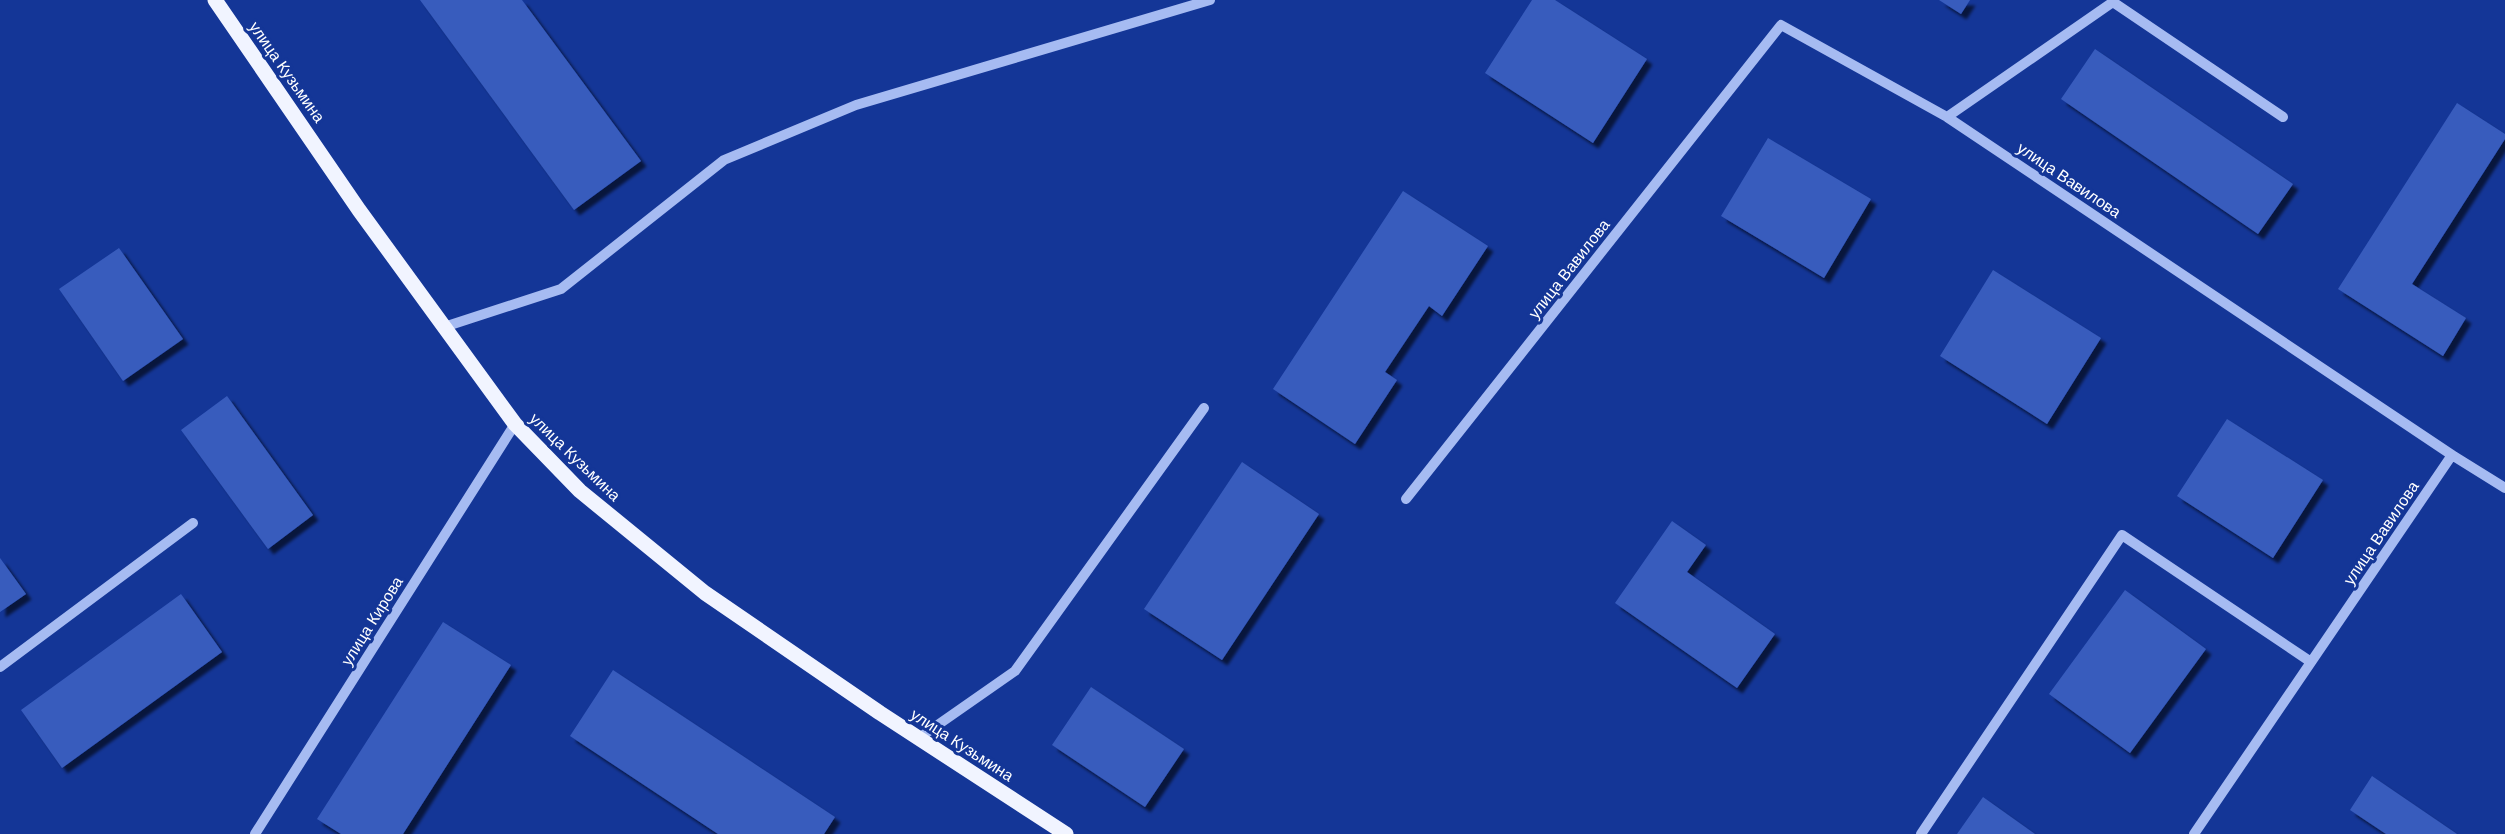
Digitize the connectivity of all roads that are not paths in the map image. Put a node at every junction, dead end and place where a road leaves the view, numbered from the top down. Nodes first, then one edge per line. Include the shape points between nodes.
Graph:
1 (215, 0) edge
2 (1210, 0) edge
3 (1947, 117) junction
4 (2283, 117) dead end
5 (444, 327) junction
6 (1204, 408) dead end
7 (515, 424) junction
8 (2452, 455) junction
9 (2505, 488) edge
10 (1406, 499) dead end
11 (193, 523) dead end
12 (2311, 662) junction
13 (0, 667) edge
14 (919, 738) junction
15 (255, 834) edge
16 (1066, 834) edge
17 (1921, 834) edge
18 (2194, 834) edge

1 - 5 main road, улица Кузьмина
2 - 5 street via 856,105 724,160 561,289
3 - 4 street via 2113,2
3 - 8 street, улица Вавилова
3 - 10 street, улица Вавилова via 1781,25
5 - 7 main road, улица Кузьмина
6 - 14 street via 1015,671
7 - 14 main road, улица Кузьмина via 580,491 705,593
7 - 15 street, улица Кирова
8 - 9 street
8 - 12 street, улица Вавилова
11 - 13 street
12 - 17 street via 2122,535
12 - 18 street, улица Вавилова
14 - 16 main road, улица Кузьмина

